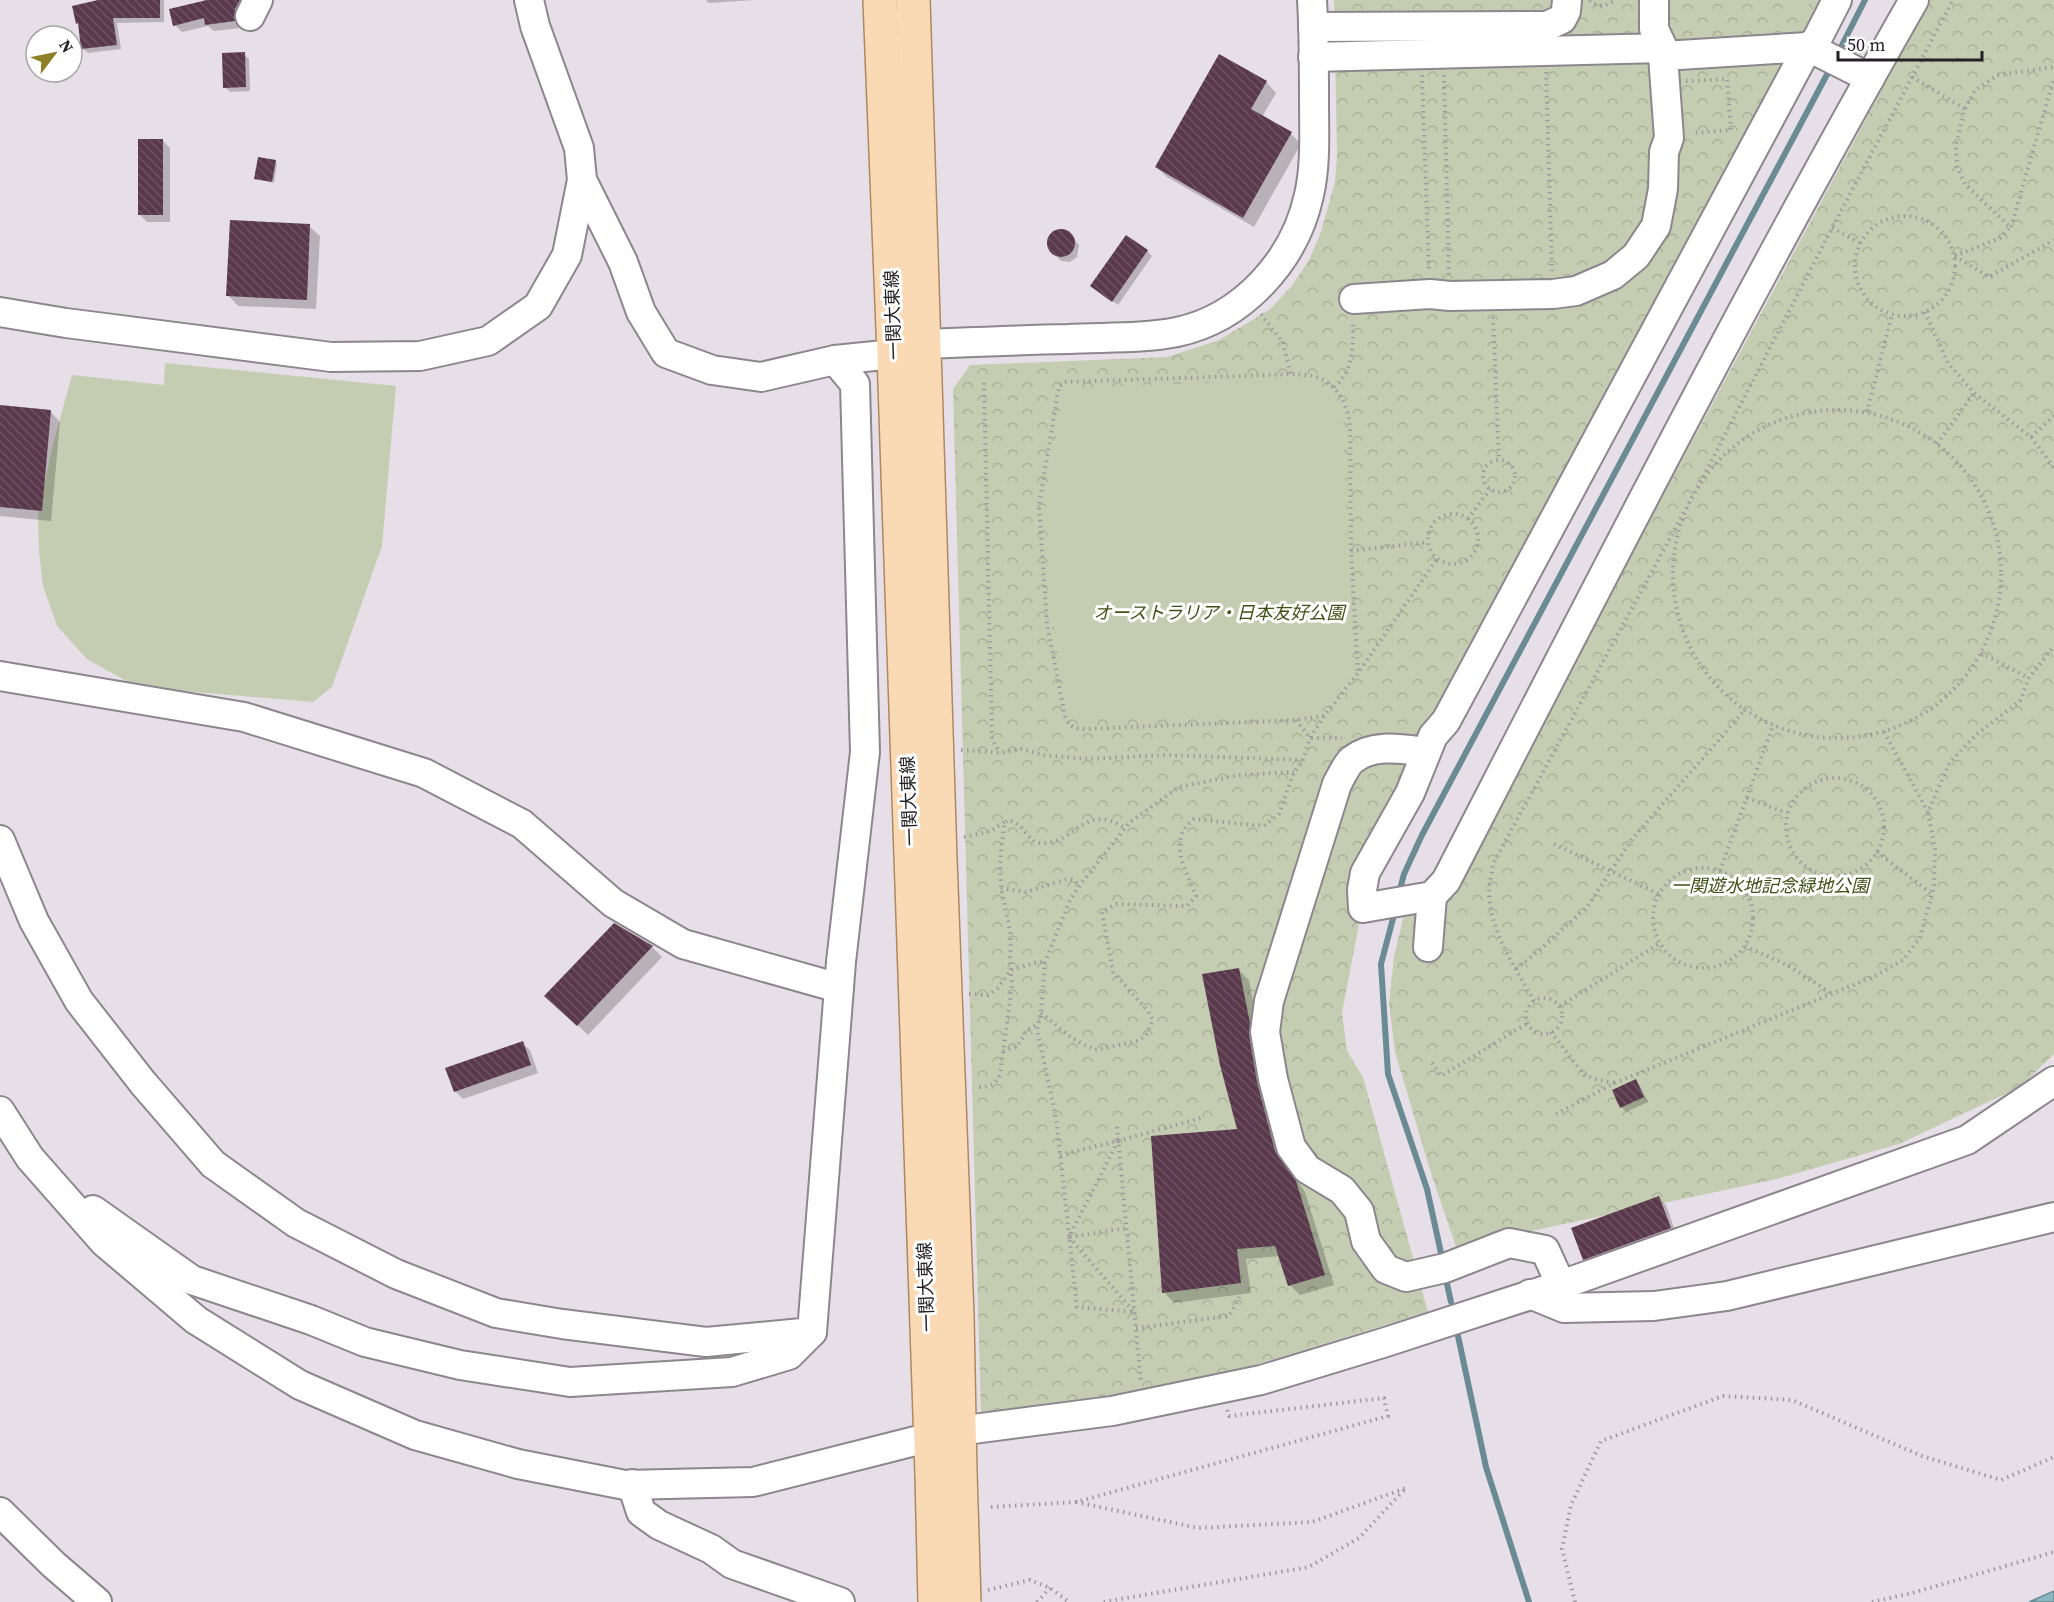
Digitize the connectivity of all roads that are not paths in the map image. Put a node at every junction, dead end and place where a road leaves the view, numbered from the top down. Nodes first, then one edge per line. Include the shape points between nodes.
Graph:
1 (529, 0) edge
2 (880, 0) edge
3 (913, 0) edge
4 (1567, 0) edge
5 (1654, 0) edge
6 (1837, 0) edge
7 (1914, 0) edge
8 (1313, 14) edge
9 (1815, 51) junction
10 (1313, 57) junction
11 (1861, 74) junction
12 (582, 180) junction
13 (1354, 299) road end
14 (0, 312) edge
15 (909, 349) junction
16 (835, 360) junction
17 (0, 676) edge
18 (1426, 752) junction
19 (0, 840) edge
20 (1432, 896) junction
21 (1428, 947) dead end
22 (839, 988) junction
23 (2054, 1081) edge
24 (0, 1111) edge
25 (50, 1180) junction
26 (2054, 1217) edge
27 (1561, 1285) junction
28 (1530, 1294) junction
29 (812, 1332) junction
30 (944, 1434) junction
31 (946, 1474) junction
32 (632, 1484) junction
33 (0, 1512) edge
34 (97, 1602) edge
35 (840, 1602) edge
36 (935, 1602) edge
37 (964, 1602) edge

1 - 12 street via 579,148
2 - 15 main road, 一関大東線
3 - 15 main road, 一関大東線
4 - 8 street via 1562,19 1546,26
5 - 10 street via 1654,29 1664,48
6 - 9 street via 1816,41
7 - 11 street
8 - 10 street
9 - 11 street
9 - 13 street via 1663,56 1669,135 1656,226 1636,256 1613,275 1576,291 1553,294
9 - 18 street
10 - 15 street via 1309,196 1293,241 1262,285 1239,303 1213,319 1178,332
11 - 20 street via 1446,881
12 - 14 street via 567,255 538,306 488,341 420,356 331,357
12 - 16 street via 623,262 641,312 666,353 712,370 761,377
15 - 16 street
15 - 30 main road, 一関大東線
16 - 22 street via 855,384 865,752
17 - 22 street via 244,717 424,773 522,825 613,903 683,944
18 - 20 street via 1410,793 1365,873 1363,908
18 - 27 street via 1392,748 1372,751 1351,760 1337,784 1269,1001 1265,1032 1273,1078 1291,1147 1307,1169 1342,1190 1359,1211 1366,1241 1386,1269 1407,1277 1444,1268 1509,1243 1545,1250
19 - 29 street via 34,921 79,1001 213,1164 296,1223 396,1274 496,1313 706,1342
20 - 21 street
22 - 29 street
23 - 27 street via 1967,1140
24 - 25 street via 30,1158
25 - 29 street via 192,1280 365,1341 460,1365 570,1382 732,1372 789,1355
25 - 32 street via 104,1242 196,1320 300,1384 415,1435 518,1464
26 - 28 street via 1727,1296 1654,1306 1564,1308
27 - 28 street
28 - 30 street via 1261,1380 1112,1411
30 - 31 main road, 一関大東線
30 - 32 street via 753,1482
31 - 36 main road, 一関大東線, bridge
31 - 37 main road, 一関大東線, bridge
32 - 35 street via 641,1512 659,1524 711,1549 732,1564
33 - 34 street

